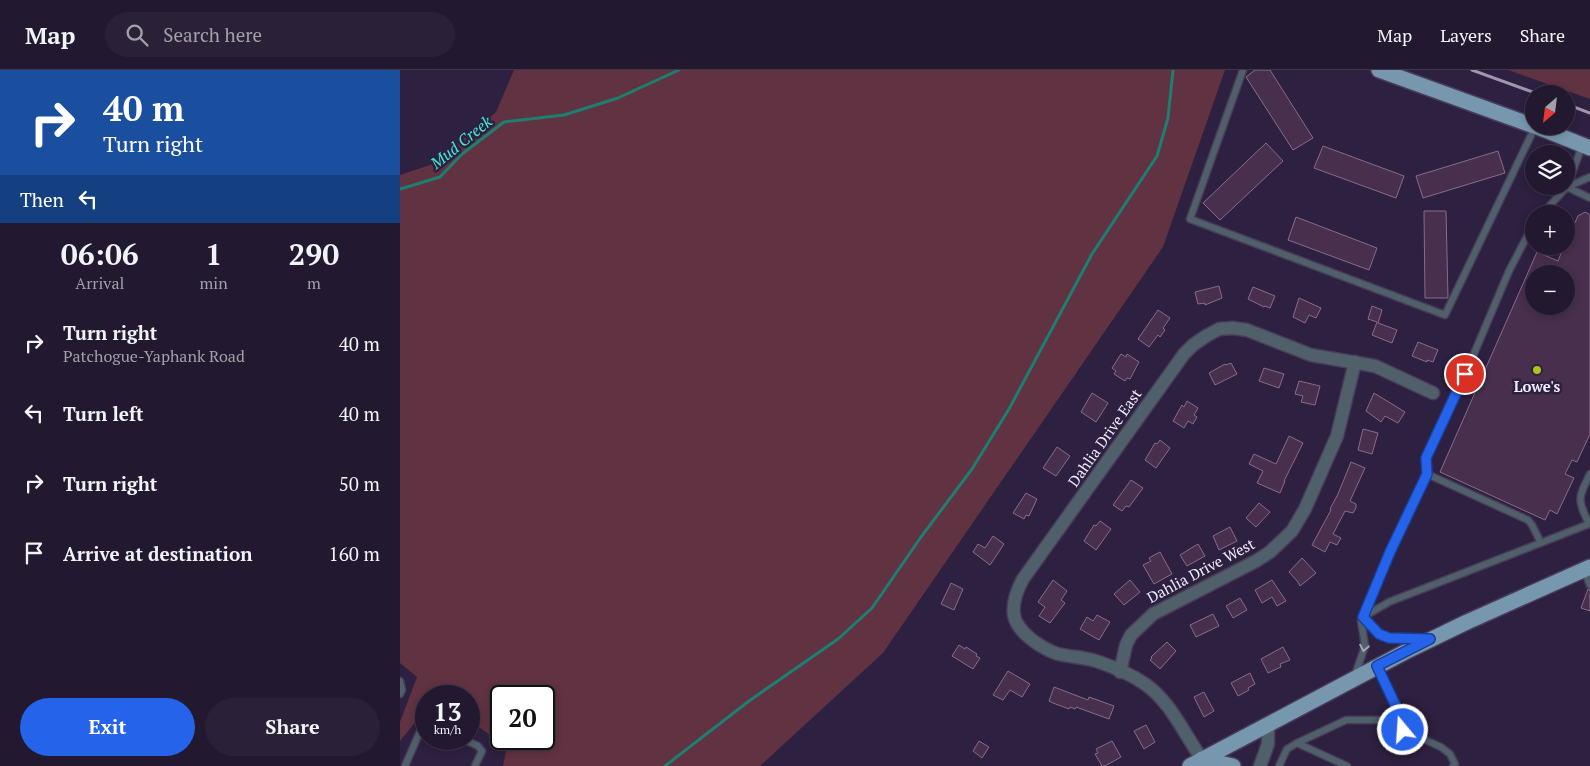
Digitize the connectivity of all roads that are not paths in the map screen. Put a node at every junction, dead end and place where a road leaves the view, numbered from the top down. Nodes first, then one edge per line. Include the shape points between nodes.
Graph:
1 (1243, 70) edge
2 (1380, 70) edge
3 (1525, 122) edge
4 (1531, 135) edge
5 (1557, 135) edge
6 (1586, 147) edge
7 (1575, 170) edge
8 (1590, 177) edge
9 (1575, 184) edge
10 (1575, 191) edge
11 (1560, 195) edge
12 (1590, 198) edge
13 (1550, 205) edge
14 (1525, 240) edge
15 (1355, 362) junction
16 (1433, 394) dead end
17 (1427, 474) junction
18 (1590, 474) edge
19 (1589, 523) edge
20 (1541, 543) junction
21 (1587, 569) edge
22 (1590, 585) edge
23 (1363, 617) junction
24 (1430, 639) junction
25 (1377, 666) junction
26 (1120, 672) junction
27 (1354, 678) junction
28 (400, 681) edge
29 (400, 694) edge
30 (1400, 715) junction
31 (1268, 725) junction
32 (415, 742) edge
33 (1297, 743) junction
34 (480, 748) edge
35 (1196, 763) edge
36 (404, 766) edge
37 (475, 766) edge
38 (1233, 766) edge
39 (1260, 766) edge
40 (1278, 766) edge
41 (1347, 766) edge
42 (1453, 766) edge

1 - 4 lane via 1190,219 1445,315
2 - 3 main road
5 - 6 main road
6 - 7 lane
8 - 9 lane
10 - 12 lane
11 - 13 lane
14 - 17 lane via 1426,458
15 - 16 street via 1375,366
15 - 26 street, Dahlia Drive West via 1337,436 1292,531 1256,561 1153,614 1131,634
15 - 26 street, Dahlia Drive East via 1311,355 1247,330 1233,328 1219,329 1184,354 1035,563 1020,585 1014,603 1014,617 1023,631 1040,646 1059,654 1095,661
17 - 20 lane via 1528,520
17 - 23 lane
18 - 19 lane via 1580,498 1580,506
19 - 20 lane
20 - 23 lane via 1389,602
21 - 22 lane
21 - 24 main road
23 - 24 lane via 1379,634 1389,638
23 -> 27 lane via 1365,646
24 - 25 main road
25 - 27 main road
25 - 30 lane
26 - 35 street, Dahlia Drive East via 1145,684 1164,701
27 - 31 main road
28 - 29 lane
30 - 33 lane via 1383,720 1346,720
30 - 42 lane via 1403,730 1441,747 1450,754
31 - 35 main road
31 - 39 street via 1268,744
32 - 36 lane
33 - 40 lane via 1287,749
33 - 41 lane
34 - 37 lane via 482,751
35 - 38 main road

